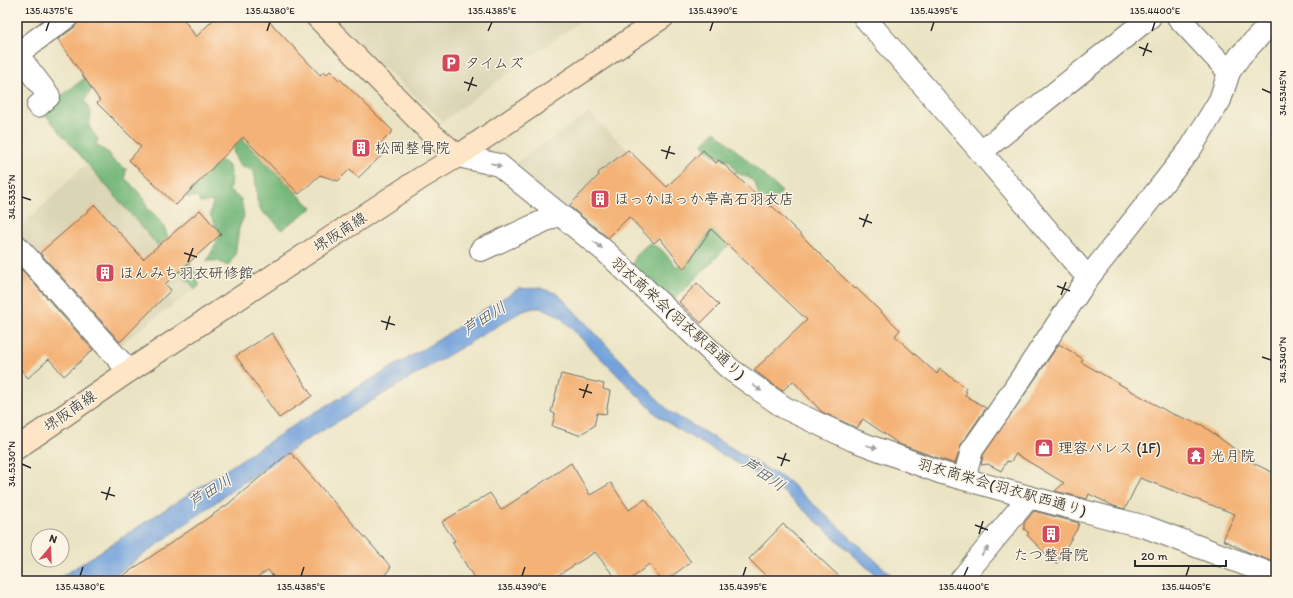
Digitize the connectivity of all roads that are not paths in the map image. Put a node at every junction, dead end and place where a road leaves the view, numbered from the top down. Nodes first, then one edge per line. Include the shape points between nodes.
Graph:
1 (67, 17) edge
2 (317, 17) edge
3 (663, 17) edge
4 (864, 17) edge
5 (1150, 17) edge
6 (1178, 17) edge
7 (1276, 18) edge
8 (17, 54) edge
9 (1229, 72) junction
10 (38, 106) dead end
11 (981, 152) junction
12 (458, 156) junction
13 (559, 214) junction
14 (17, 246) edge
15 (481, 250) dead end
16 (1088, 278) junction
17 (129, 371) junction
18 (17, 448) edge
19 (964, 479) junction
20 (1029, 497) junction
21 (1276, 576) edge
22 (960, 581) edge

1 - 8 street
2 - 12 main road via 433,135
3 - 12 main road, 堺阪南線
4 - 11 street
5 - 11 street
6 - 9 street
7 - 9 street via 1240,56
8 - 10 street via 49,96
9 - 16 street via 1220,100 1191,148
11 - 16 street
12 -> 13 street, 羽衣商栄会(羽衣駅西通り) via 499,165
12 - 17 main road, 堺阪南線
13 - 15 street
13 -> 19 street, 羽衣商栄会(羽衣駅西通り) via 606,252 730,369 785,408 853,440
14 - 17 street
16 - 19 street via 972,450
17 - 18 main road, 堺阪南線
19 - 20 street, 羽衣商栄会(羽衣駅西通り)
20 - 21 street, 羽衣商栄会(羽衣駅西通り) via 1146,527
22 -> 20 street

